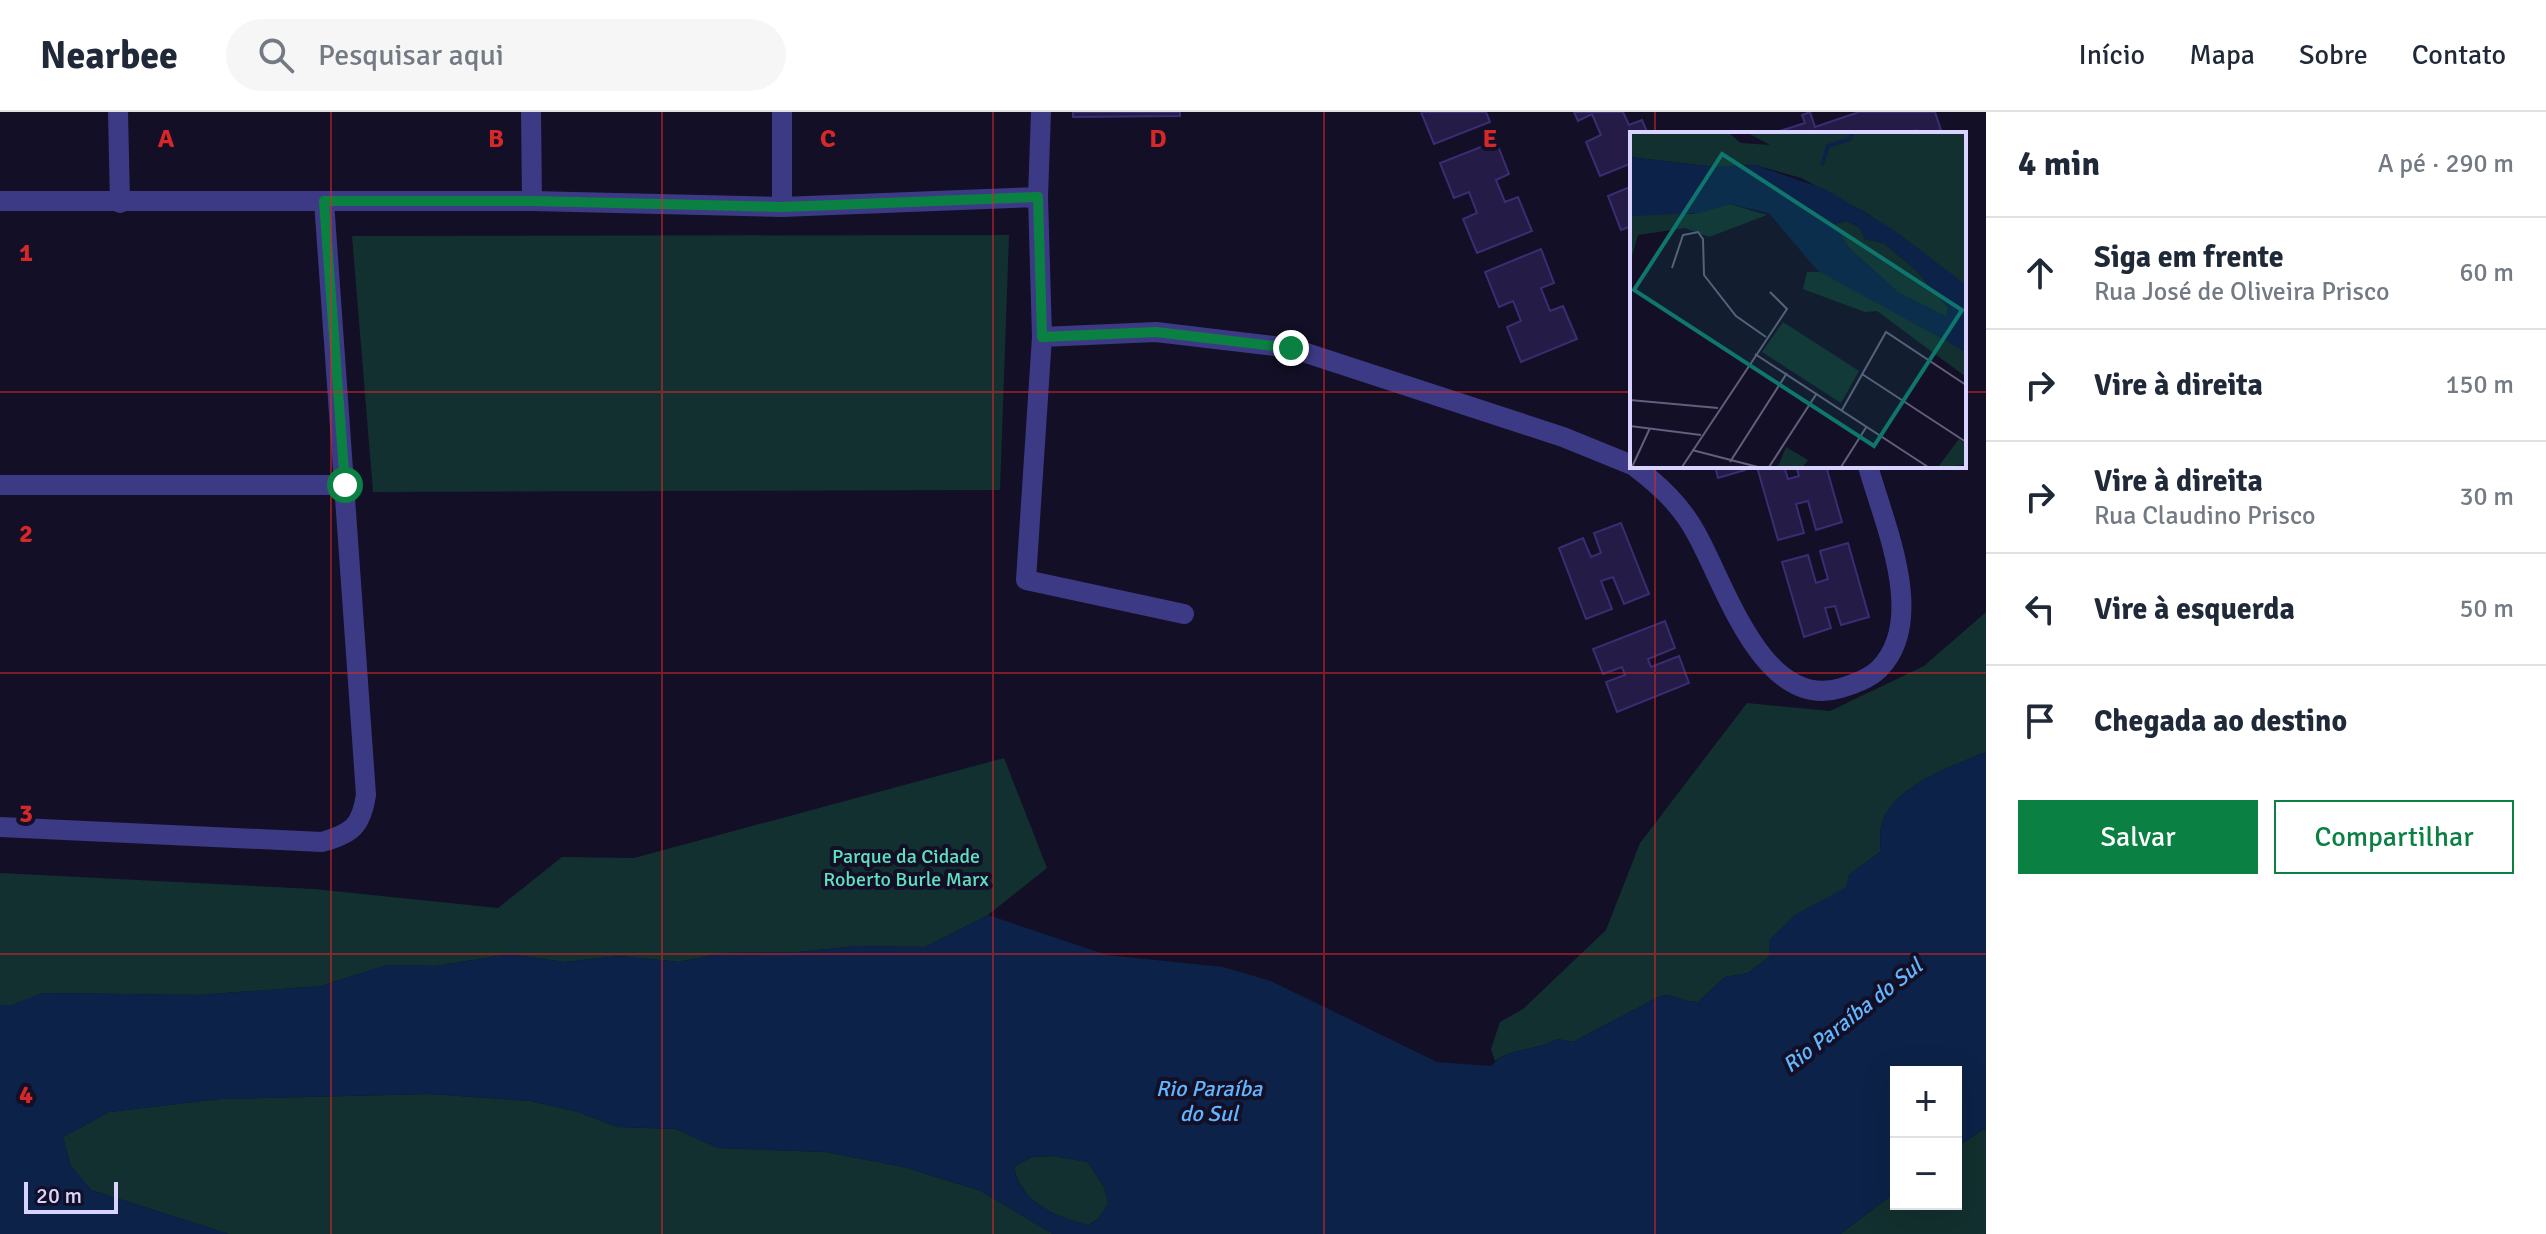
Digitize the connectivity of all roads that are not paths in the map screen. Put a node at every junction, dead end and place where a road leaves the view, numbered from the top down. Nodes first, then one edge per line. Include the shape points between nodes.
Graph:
1 (118, 112) edge
2 (531, 112) edge
3 (782, 112) edge
4 (1041, 112) edge
5 (1038, 197) junction
6 (0, 201) edge
7 (324, 201) junction
8 (532, 201) junction
9 (120, 203) junction
10 (782, 207) junction
11 (1042, 337) junction
12 (1630, 465) edge
13 (1636, 468) edge
14 (1869, 468) edge
15 (0, 485) edge
16 (345, 485) junction
17 (1184, 614) dead end
18 (0, 827) edge

1 - 9 street
2 - 8 street
3 - 10 street
4 - 5 street
5 - 10 street
5 - 11 street
6 - 9 street
7 - 8 street
7 - 9 street
7 - 16 street
8 - 10 street
11 - 12 street via 1156,332 1291,348 1563,437
11 - 17 street via 1026,580
13 - 14 street via 1666,491 1695,530 1751,641 1773,671 1799,686 1829,692 1878,670 1895,648 1904,617
15 - 16 street
16 - 18 street via 366,795 362,818 345,835 322,842

